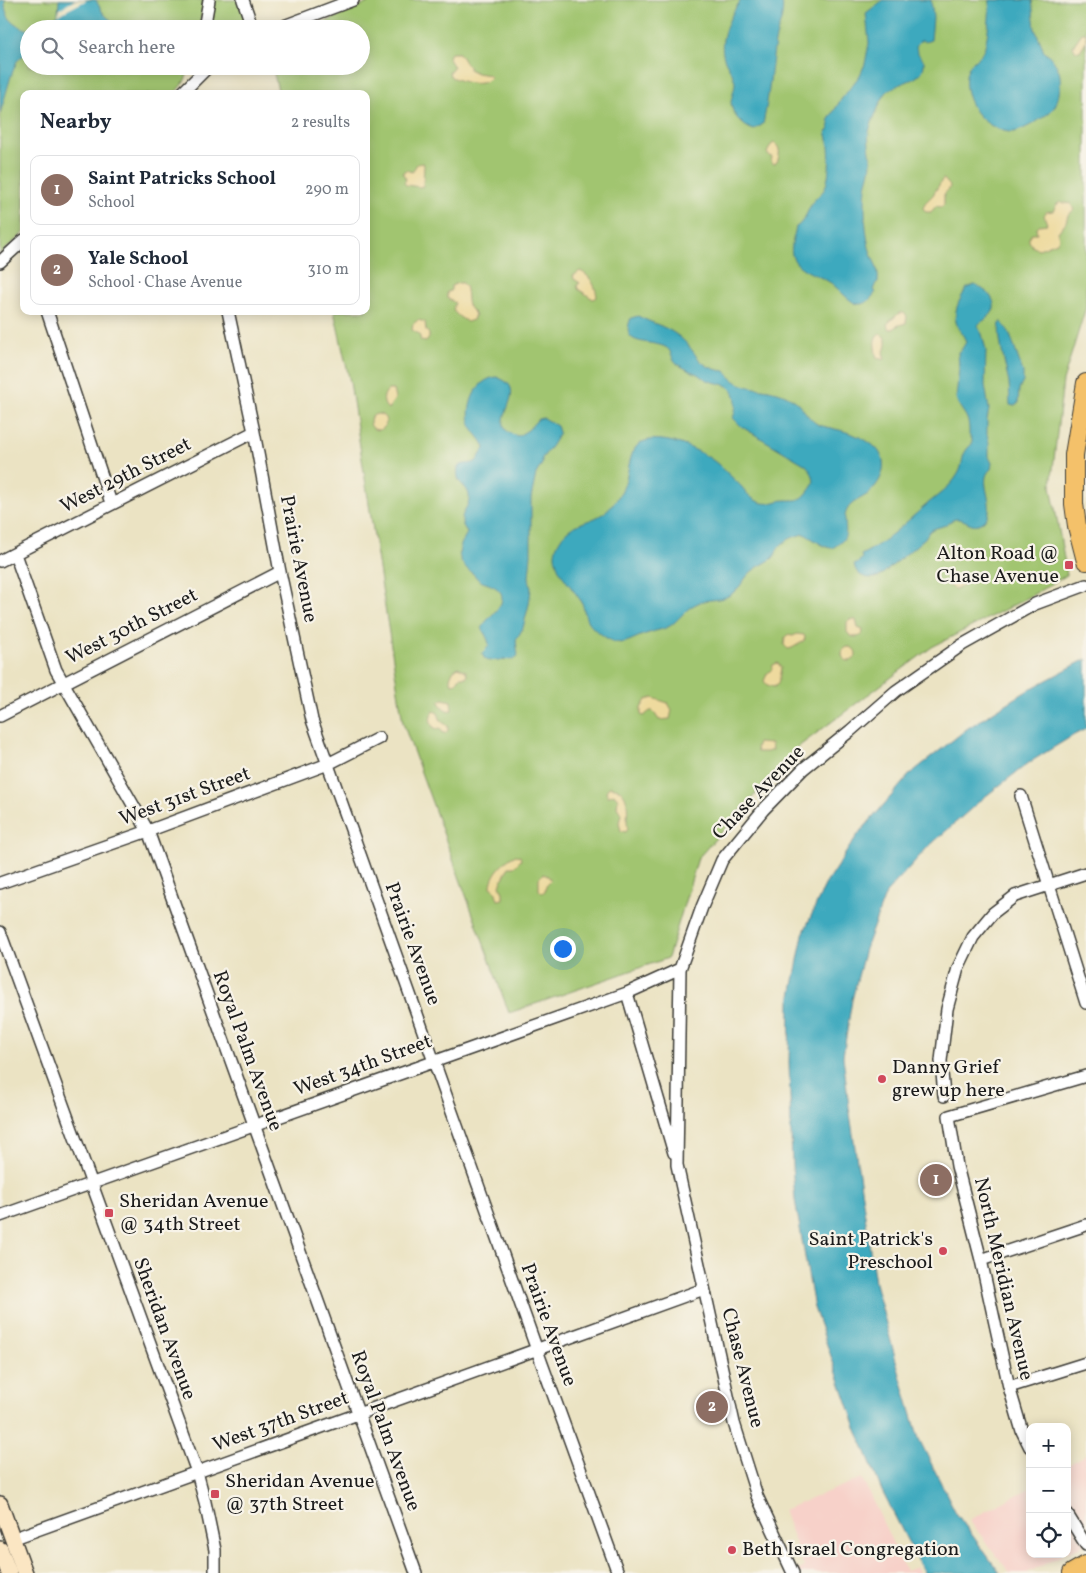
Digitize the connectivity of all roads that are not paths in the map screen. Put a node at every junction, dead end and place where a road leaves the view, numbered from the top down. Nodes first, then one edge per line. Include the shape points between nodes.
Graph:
1 (209, 0) edge
2 (243, 0) edge
3 (353, 0) edge
4 (206, 20) edge
5 (250, 20) edge
6 (300, 20) edge
7 (195, 75) edge
8 (202, 75) edge
9 (192, 88) edge
10 (20, 244) edge
11 (0, 262) edge
12 (48, 315) edge
13 (229, 315) edge
14 (1086, 383) edge
15 (254, 432) junction
16 (111, 504) junction
17 (15, 554) junction
18 (0, 561) edge
19 (1086, 561) edge
20 (280, 572) junction
21 (1086, 585) edge
22 (63, 683) junction
23 (0, 716) edge
24 (378, 738) dead end
25 (328, 764) junction
26 (1021, 796) dead end
27 (148, 831) junction
28 (1086, 873) edge
29 (0, 882) edge
30 (1049, 884) junction
31 (0, 932) edge
32 (680, 969) junction
33 (627, 993) junction
34 (1086, 1003) edge
35 (435, 1061) junction
36 (1086, 1076) edge
37 (944, 1096) dead end
38 (254, 1125) junction
39 (677, 1165) junction
40 (91, 1184) junction
41 (0, 1216) edge
42 (1086, 1225) edge
43 (981, 1260) junction
44 (704, 1289) junction
45 (537, 1350) junction
46 (1086, 1363) edge
47 (1008, 1386) junction
48 (359, 1414) junction
49 (1026, 1439) edge
50 (197, 1472) junction
51 (0, 1504) edge
52 (1071, 1521) edge
53 (12, 1538) junction
54 (1086, 1545) edge
55 (0, 1549) edge
56 (1086, 1565) edge
57 (789, 1572) edge
58 (8, 1573) edge
59 (25, 1573) edge
60 (215, 1573) edge
61 (416, 1573) edge
62 (618, 1573) edge
63 (1072, 1573) edge

1 - 4 street
2 - 5 street
3 - 6 street
7 - 9 street
8 - 9 street
10 - 11 street
12 - 16 street
13 - 15 street, Prairie Avenue
14 - 19 main road via 1074,455 1074,504
15 - 16 street, West 29th Street
15 - 20 street, Prairie Avenue
16 - 17 street, West 29th Street
17 - 18 street, West 29th Street
17 - 22 street, Royal Palm Avenue
20 - 22 street, West 30th Street
20 - 25 street, Prairie Avenue via 312,720
21 - 32 street, Chase Avenue via 1035,604 962,645 896,691 803,769 763,810 722,860
22 - 23 street, West 30th Street
22 - 27 street, Royal Palm Avenue
24 - 25 street, West 31st Street
25 - 27 street, West 31st Street
25 - 35 street, Prairie Avenue
26 - 30 street
27 - 29 street, West 31st Street
27 - 38 street, Royal Palm Avenue
28 - 30 street
30 - 34 street
30 - 37 street via 1015,896 993,913 973,937 958,968 947,1009 941,1061
31 - 40 street, Sheridan Avenue
32 - 33 street, West 34th Street
32 - 39 street, Chase Avenue
33 - 35 street, West 34th Street
33 - 39 street, Chase Avenue
35 - 38 street, West 34th Street
35 - 45 street, Prairie Avenue
36 - 43 street, North Meridian Avenue via 949,1116 957,1166
38 - 40 street, West 34th Street
38 - 48 street, Royal Palm Avenue
39 - 44 street, Chase Avenue
40 - 41 street, West 34th Street
40 - 50 street, Sheridan Avenue
42 - 43 street
43 - 47 street, North Meridian Avenue
44 - 45 street, West 37th Street
44 - 57 street, Chase Avenue via 734,1423 757,1496
45 - 48 street, West 37th Street
45 - 62 street, Prairie Avenue
46 - 47 street
47 - 49 street, North Meridian Avenue
48 - 50 street, West 37th Street
48 - 61 street, Royal Palm Avenue
50 - 53 street, West 37th Street
50 - 60 street, Sheridan Avenue via 215,1550
51 - 53 main road
52 - 54 street
53 - 59 main road
55 - 58 main road
56 - 63 main road

